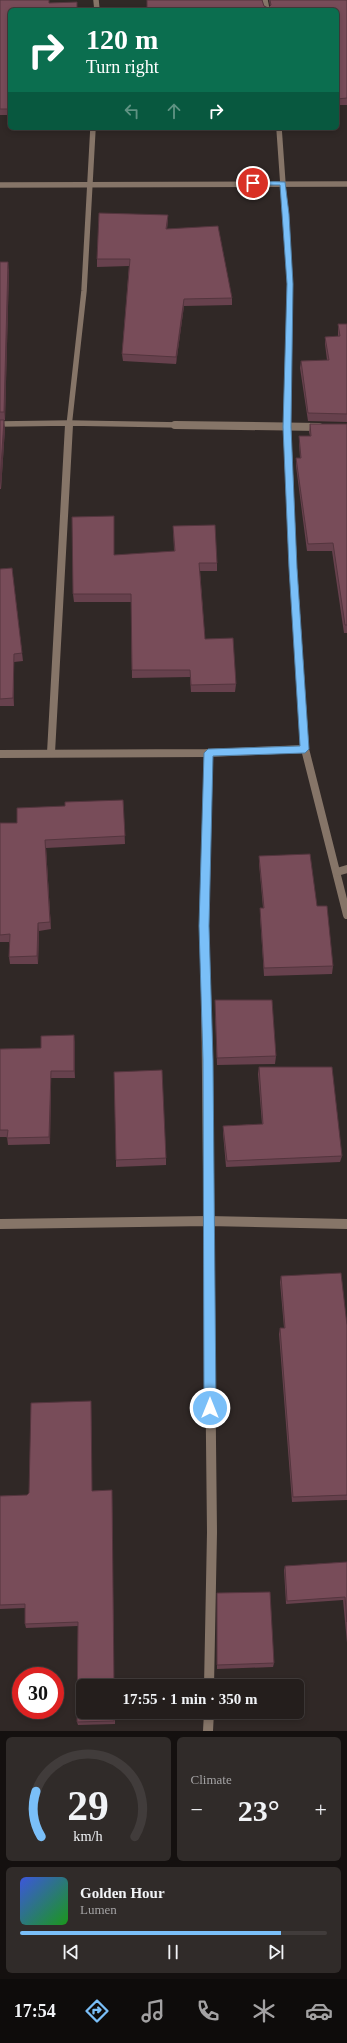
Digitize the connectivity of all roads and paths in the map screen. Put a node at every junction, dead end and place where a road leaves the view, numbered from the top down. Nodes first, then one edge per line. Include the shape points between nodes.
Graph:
1 (93, 130) edge
2 (279, 130) edge
3 (282, 183) junction
4 (90, 184) junction
5 (347, 184) edge
6 (0, 185) edge
7 (69, 423) junction
8 (0, 424) edge
9 (324, 426) edge
10 (287, 427) junction
11 (305, 749) junction
12 (51, 753) junction
13 (208, 753) junction
14 (0, 754) edge
15 (347, 869) edge
16 (337, 872) junction
17 (347, 915) edge
18 (208, 1221) junction
19 (0, 1224) edge
20 (347, 1224) edge
21 (209, 1679) edge
22 (209, 1719) edge
23 (208, 1731) edge

1 - 4 street
2 - 3 street
3 - 4 street
3 - 5 street
3 - 10 street via 290,284
4 - 6 street
4 - 7 street via 84,291
7 - 8 street
7 - 10 street
7 - 12 street
9 - 10 street
10 - 11 street
11 - 13 street
11 - 16 street
12 - 13 street
12 - 14 street
13 - 18 street via 204,926 208,1060
15 - 16 street
16 - 17 street
18 - 19 street
18 - 20 street
18 - 21 street via 212,1524
22 - 23 street

